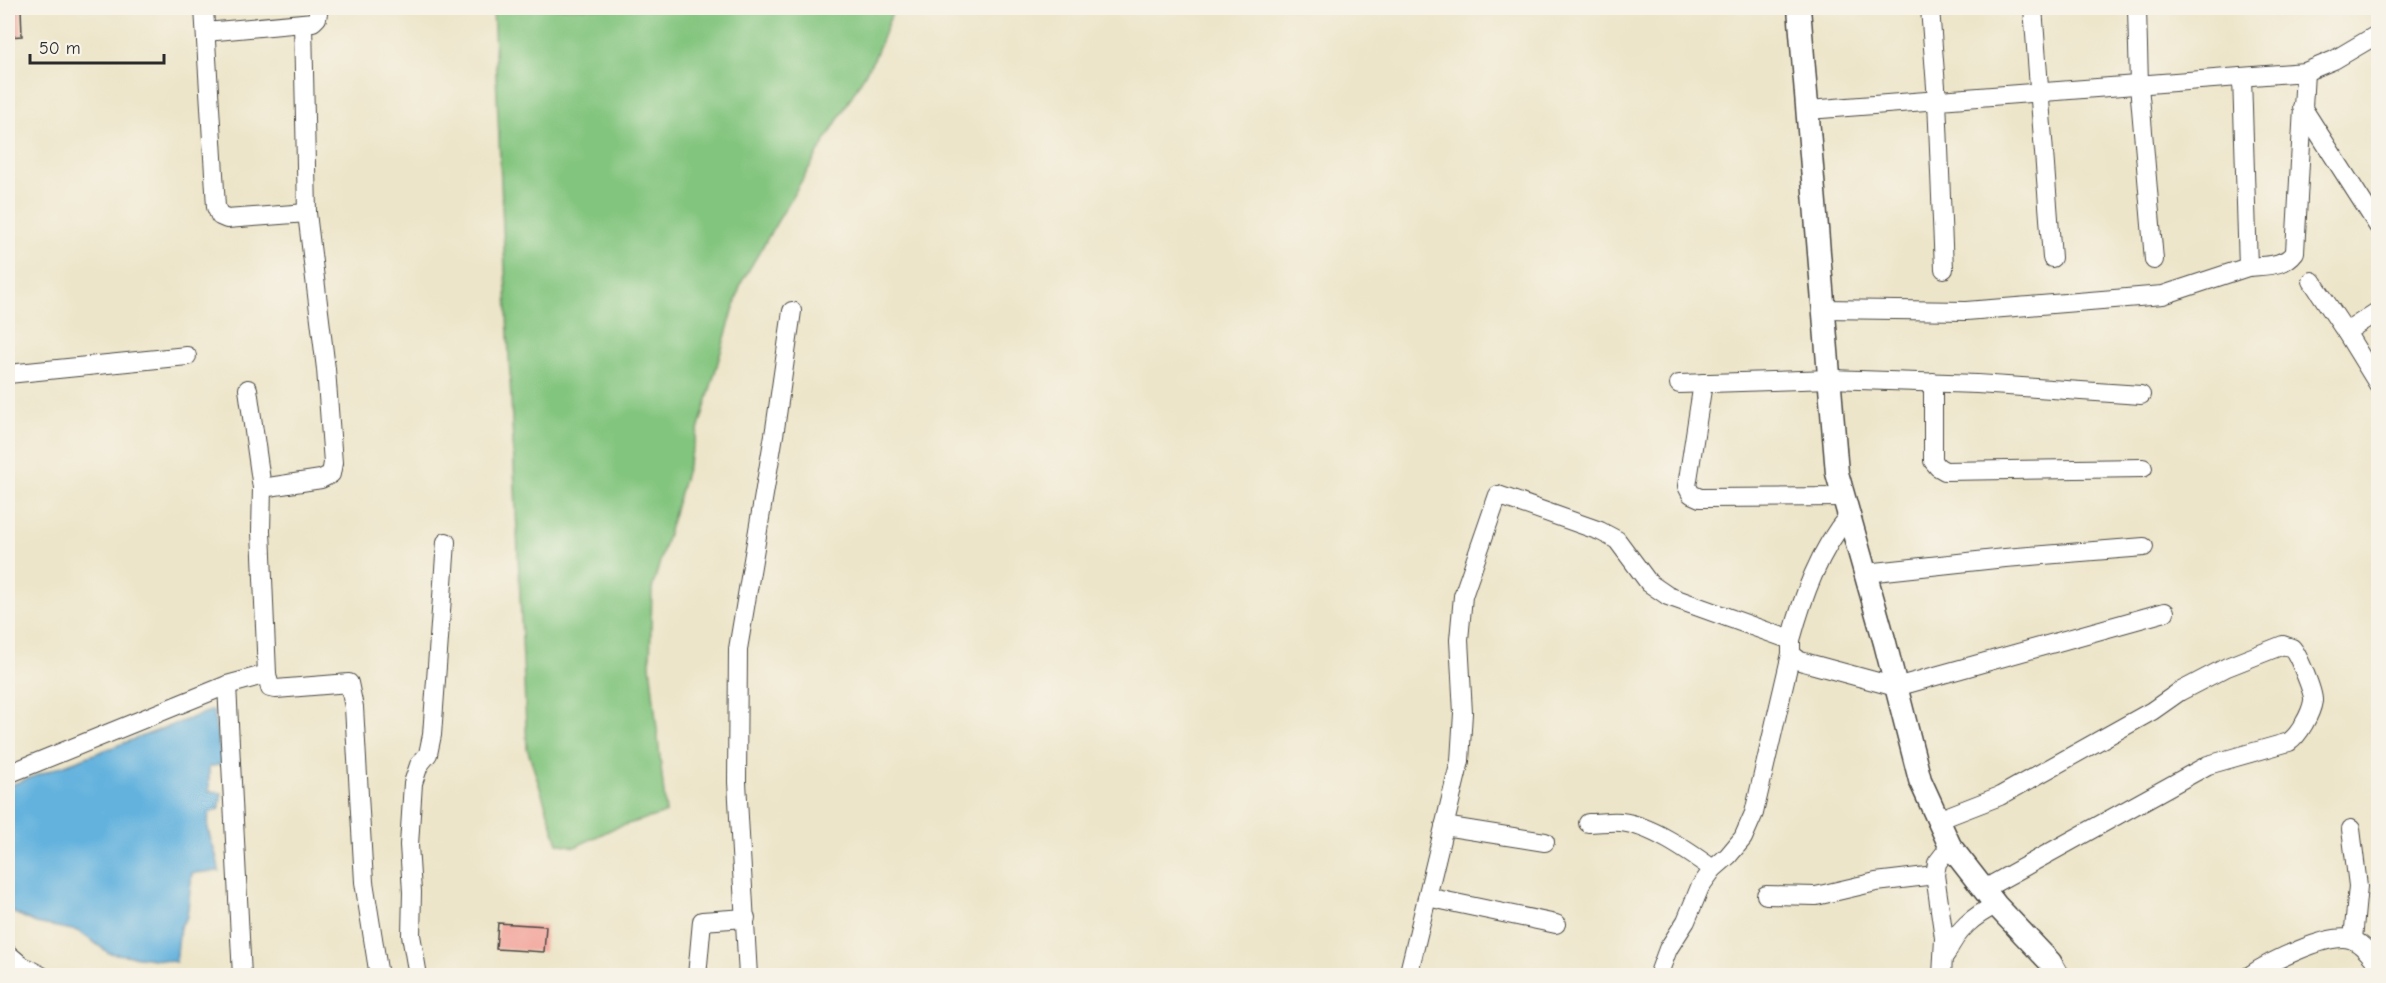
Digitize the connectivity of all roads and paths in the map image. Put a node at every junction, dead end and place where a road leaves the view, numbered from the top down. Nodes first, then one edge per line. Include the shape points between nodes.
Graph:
1 (204, 8) edge
2 (319, 8) edge
3 (1799, 8) edge
4 (1930, 8) edge
5 (2033, 8) edge
6 (2137, 8) edge
7 (303, 24) junction
8 (206, 32) junction
9 (2379, 34) edge
10 (2306, 72) junction
11 (2242, 77) junction
12 (2139, 85) junction
13 (2039, 93) junction
14 (1937, 100) junction
15 (2302, 107) junction
16 (1808, 110) junction
17 (307, 213) junction
18 (2379, 226) edge
19 (2052, 258) dead end
20 (2154, 260) dead end
21 (2248, 267) junction
22 (1944, 269) dead end
23 (2312, 281) dead end
24 (1824, 309) junction
25 (2379, 310) edge
26 (792, 311) dead end
27 (2346, 332) junction
28 (188, 356) dead end
29 (8, 374) edge
30 (1830, 379) junction
31 (1933, 382) junction
32 (1703, 383) junction
33 (1679, 384) dead end
34 (2379, 384) edge
35 (248, 389) dead end
36 (2141, 395) dead end
37 (2143, 468) dead end
38 (262, 488) junction
39 (1846, 506) junction
40 (446, 542) dead end
41 (2144, 547) dead end
42 (1866, 573) junction
43 (2164, 612) dead end
44 (1791, 647) junction
45 (267, 674) junction
46 (227, 685) junction
47 (1896, 687) junction
48 (8, 774) edge
49 (1938, 819) junction
50 (1588, 823) dead end
51 (1444, 826) junction
52 (2351, 829) dead end
53 (1545, 842) dead end
54 (1950, 846) junction
55 (1713, 869) junction
56 (1935, 875) junction
57 (1766, 895) dead end
58 (1427, 897) junction
59 (1990, 897) junction
60 (746, 918) junction
61 (1556, 924) dead end
62 (2353, 939) junction
63 (8, 954) edge
64 (2379, 964) edge
65 (1942, 968) edge
66 (2052, 973) edge
67 (42, 975) edge
68 (242, 975) edge
69 (380, 975) edge
70 (418, 975) edge
71 (697, 975) edge
72 (748, 975) edge
73 (1408, 975) edge
74 (1658, 975) edge
75 (2249, 975) edge

1 - 8 street
2 - 7 street via 317,18
3 - 16 street
4 - 14 street
5 - 13 street
6 - 12 street
7 - 8 street
7 - 17 street
8 - 17 street via 216,207 220,216 227,219
9 - 10 street
10 - 11 street
10 - 15 street
11 - 12 street
11 - 21 street
12 - 13 street
12 - 20 street
13 - 14 street
13 - 19 street
14 - 16 street
14 - 22 street
15 - 18 street
15 - 21 street via 2295,252 2279,264
16 - 24 street
17 - 38 street via 333,463 331,474 321,478
21 - 24 street via 2163,296 1966,310
23 - 27 street
24 - 30 street
25 - 27 street
26 - 60 street via 738,649 737,782
27 - 34 street
28 - 29 street
30 - 31 street
30 - 32 street
30 - 39 street via 1837,473
31 - 36 street
31 - 37 street via 1934,461 1945,471
32 - 33 street
32 - 39 street via 1687,486 1691,494 1700,498
35 - 38 street
38 - 45 street
39 - 42 street
39 - 44 street via 1812,576
40 - 70 street via 432,735 428,754 413,783 409,845 411,935
41 - 42 street
42 - 47 street
43 - 47 street
44 - 47 street via 1800,661
44 - 51 street via 1668,596 1649,583 1617,540 1600,531 1498,495 1462,596 1460,761
44 - 55 street via 1754,813 1743,838
45 - 46 street
45 - 69 street via 270,688 276,689 349,683 354,707 364,882
46 - 48 street
46 - 68 street
47 - 49 street via 1920,780
49 - 54 street
49 - 59 street via 2000,796 2227,667 2283,645 2296,654 2313,703 2289,742 2208,765
50 - 55 street via 1623,822 1650,832
51 - 53 street
51 - 58 street
52 - 62 street via 2358,886
54 - 56 street via 1937,863
54 - 59 street
55 - 74 street via 1700,887
56 - 57 street via 1876,882 1816,896
56 - 65 street via 1944,938
58 - 61 street
58 - 73 street
59 - 65 street via 1953,938
59 - 66 street
60 - 71 street via 702,921
60 - 72 street
62 - 64 street
62 - 75 street via 2338,938 2284,956
63 - 67 street

